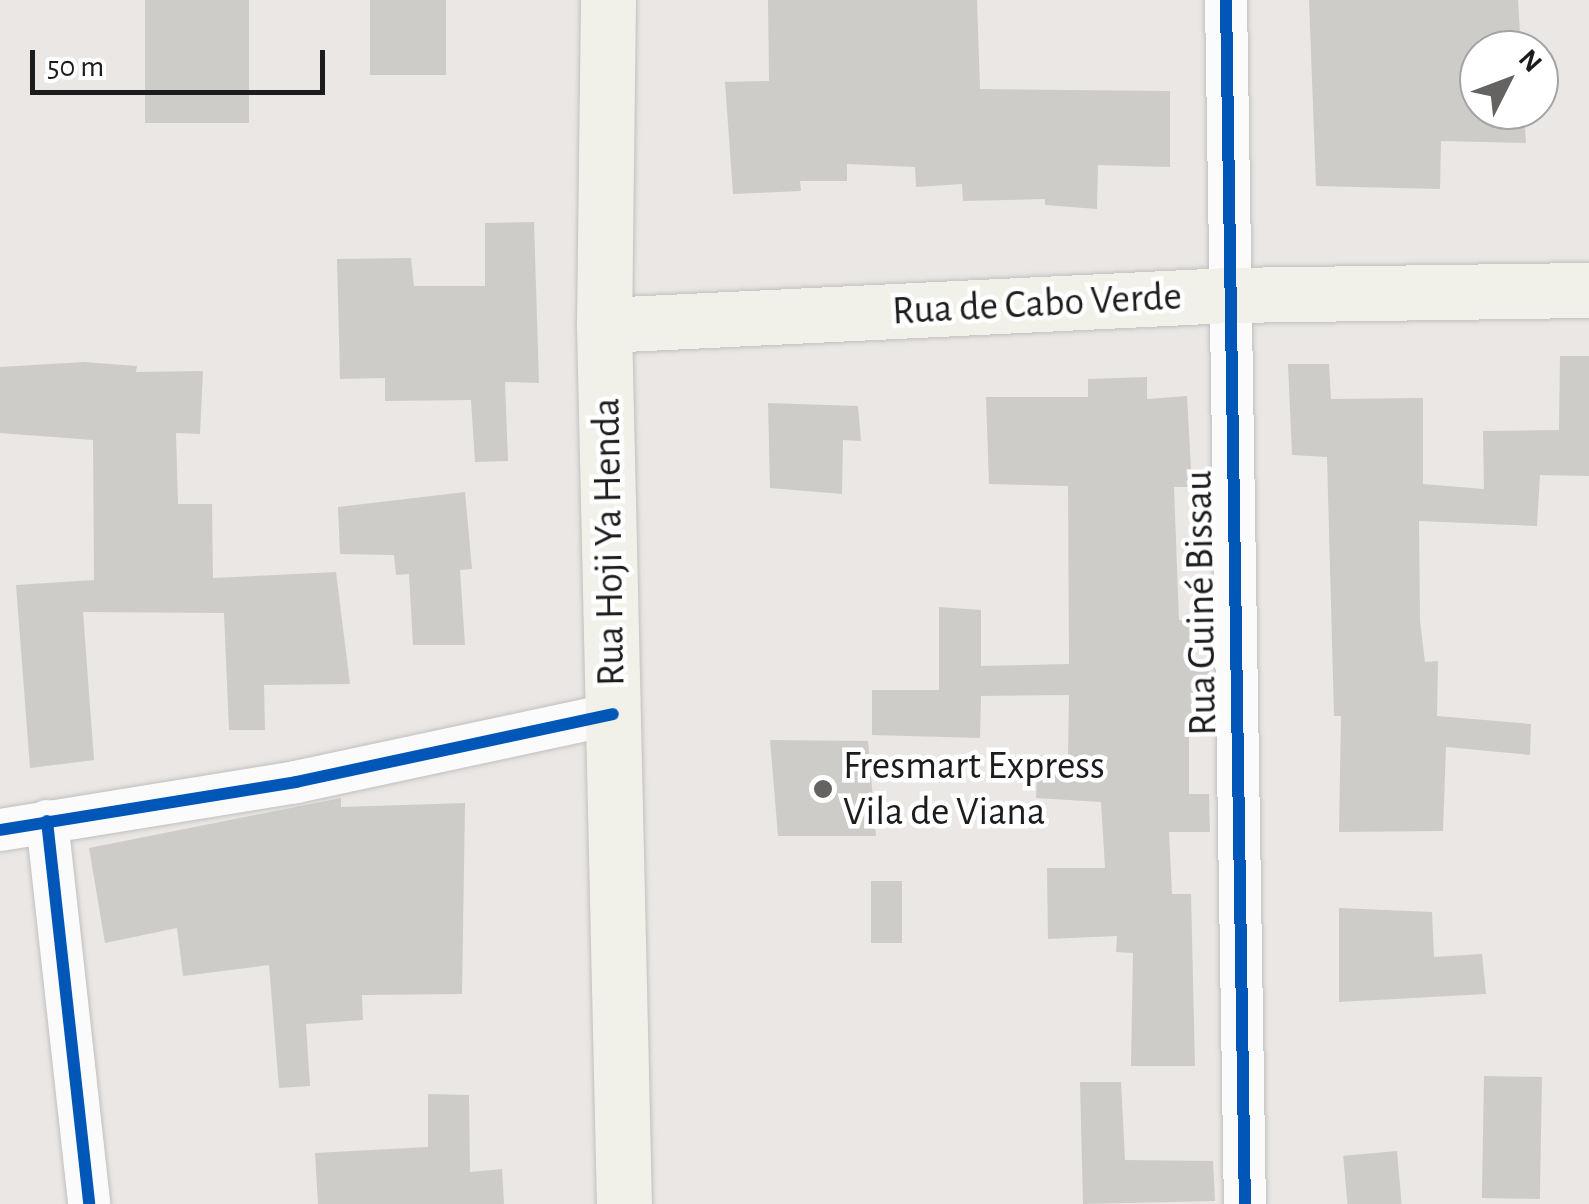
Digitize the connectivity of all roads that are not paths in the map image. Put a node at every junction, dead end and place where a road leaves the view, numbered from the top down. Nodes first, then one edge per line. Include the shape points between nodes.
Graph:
1 (608, 0) edge
2 (1226, 0) edge
3 (1589, 290) edge
4 (1228, 294) junction
5 (604, 325) junction
6 (613, 714) junction
7 (47, 822) junction
8 (0, 830) edge
9 (89, 1204) edge
10 (624, 1204) edge
11 (1245, 1204) edge

1 - 5 main road, Rua Hoji Ya Henda
2 - 4 street, Rua Guiné Bissau
3 - 4 main road, Rua de Cabo Verde
4 - 5 main road, Rua de Cabo Verde
4 - 11 street, Rua Guiné Bissau
5 - 6 main road, Rua Hoji Ya Henda
6 - 7 street via 296,782
6 - 10 main road, Rua Hoji Ya Henda
7 - 8 street
7 - 9 street

